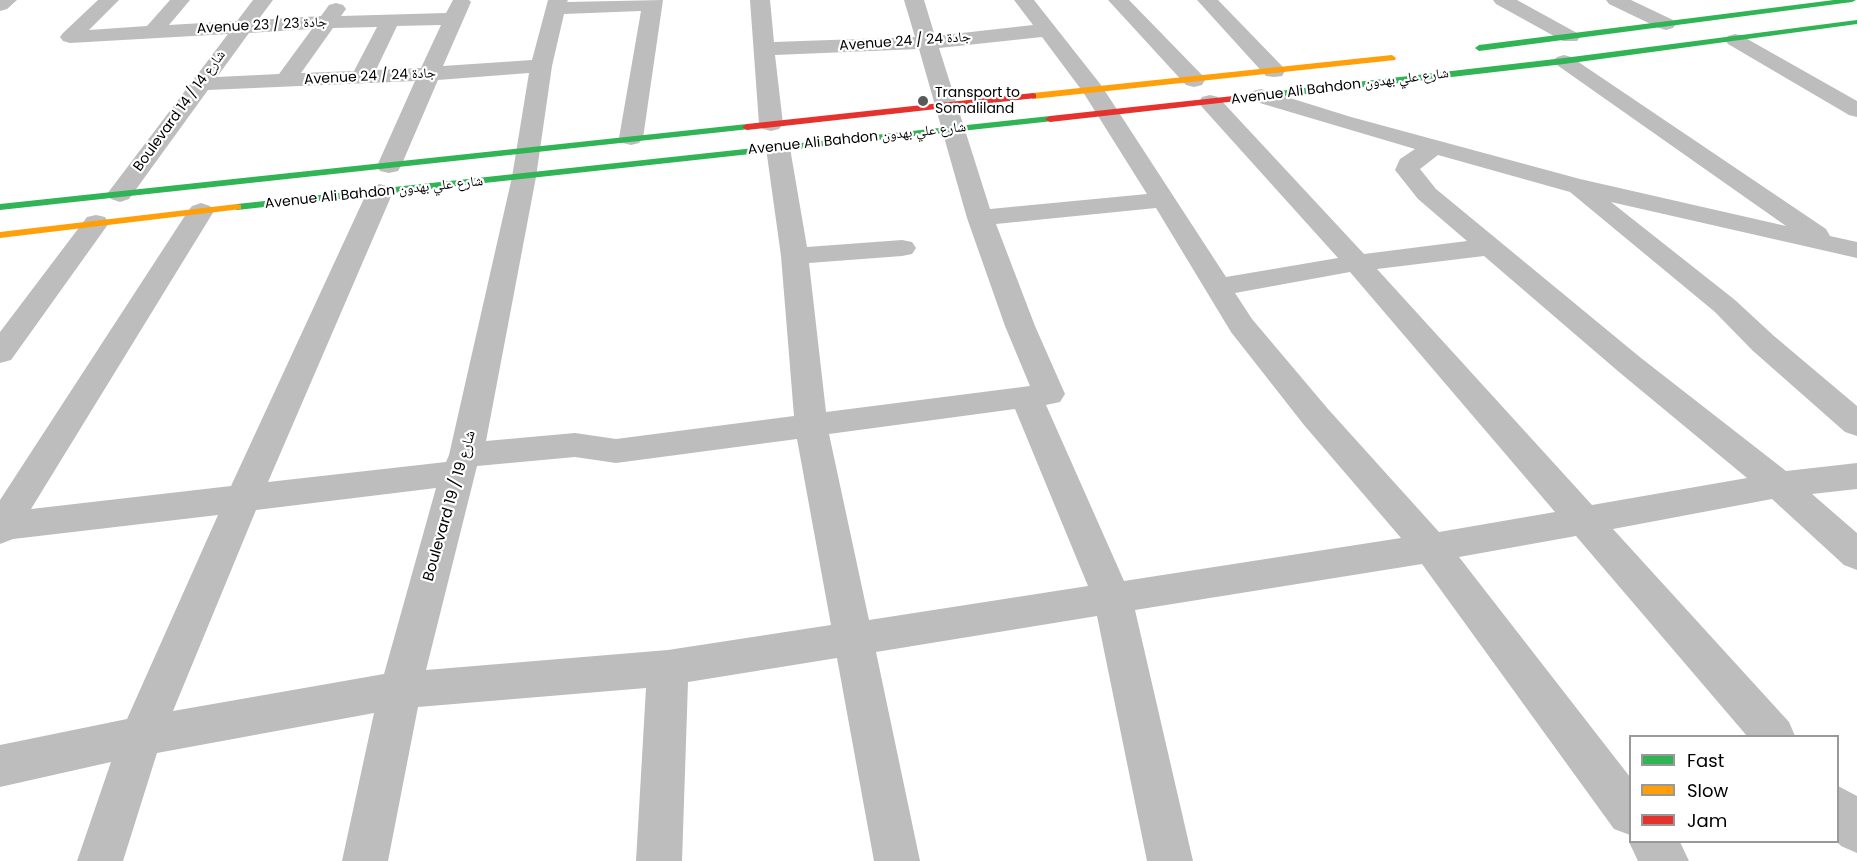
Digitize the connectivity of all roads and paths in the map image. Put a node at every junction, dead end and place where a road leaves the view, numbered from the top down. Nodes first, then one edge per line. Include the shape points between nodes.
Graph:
1 (7, 0) edge
2 (110, 0) edge
3 (180, 0) edge
4 (263, 0) edge
5 (342, 0) edge
6 (760, 0) edge
7 (914, 0) edge
8 (1024, 0) edge
9 (1118, 0) edge
10 (1207, 0) edge
11 (1503, 0) edge
12 (1616, 0) edge
13 (1852, 0) edge
14 (653, 2) edge
15 (557, 4) edge
16 (0, 5) edge
17 (458, 9) edge
18 (328, 22) junction
19 (389, 22) junction
20 (1857, 22) edge
21 (1666, 24) junction
22 (242, 28) junction
23 (1047, 30) junction
24 (153, 32) junction
25 (1570, 37) junction
26 (1735, 40) junction
27 (928, 43) junction
28 (764, 49) junction
29 (1464, 50) dead end
30 (1404, 57) dead end
31 (1564, 61) junction
32 (541, 66) junction
33 (1274, 71) junction
34 (428, 74) junction
35 (361, 78) junction
36 (285, 81) junction
37 (199, 84) junction
38 (1202, 91) junction
39 (1262, 96) junction
40 (1100, 101) junction
41 (1857, 110) edge
42 (948, 117) junction
43 (775, 136) junction
44 (631, 138) junction
45 (1434, 147) junction
46 (525, 163) junction
47 (384, 179) junction
48 (1576, 186) junction
49 (120, 194) junction
50 (1164, 200) junction
51 (0, 207) edge
52 (201, 211) junction
53 (980, 218) junction
54 (96, 223) junction
55 (0, 235) edge
56 (1488, 247) junction
57 (902, 248) dead end
58 (1844, 248) edge
59 (795, 256) junction
60 (1357, 263) junction
61 (1857, 264) edge
62 (1218, 287) junction
63 (0, 353) edge
64 (1026, 397) junction
65 (1857, 424) edge
66 (811, 427) junction
67 (462, 464) junction
68 (1857, 476) edge
69 (1779, 485) junction
70 (243, 499) junction
71 (1582, 520) junction
72 (1, 528) edge
73 (1431, 548) junction
74 (1857, 555) edge
75 (1113, 600) junction
76 (854, 641) junction
77 (668, 668) junction
78 (400, 690) junction
79 (1773, 735) edge
80 (141, 736) junction
81 (0, 766) edge
82 (1839, 809) edge
83 (1629, 812) edge
84 (1857, 830) edge
85 (1653, 843) edge
86 (100, 861) edge
87 (365, 861) edge
88 (659, 861) edge
89 (897, 861) edge
90 (1170, 861) edge
91 (1666, 861) edge

1 - 16 street
2 - 24 street, Avenue 23 / جادة 23 via 70,37
3 - 24 street
4 - 22 street, Boulevard 14 / شارع 14
5 - 18 street
6 - 28 street
7 - 27 street
8 - 23 street
9 - 38 street
10 - 33 street
11 - 25 street
12 - 21 street
13 - 21 main road, Avenue Ali Bahdon شارع علي بهدون
14 - 15 street
14 - 44 street
15 - 32 street, Boulevard 19 / شارع 19
17 - 19 street, Avenue 23 / جادة 23
17 - 34 street
18 - 19 street, Avenue 23 / جادة 23
18 - 22 street, Avenue 23 / جادة 23
18 - 36 street
19 - 35 street
20 - 26 main road, Avenue Ali Bahdon شارع علي بهدون
21 - 25 main road, Avenue Ali Bahdon شارع علي بهدون
22 - 24 street, Avenue 23 / جادة 23
22 - 37 street, Boulevard 14 / شارع 14
23 - 27 street, Avenue 24 / جادة 24
23 - 40 street
25 - 29 main road, Avenue Ali Bahdon شارع علي بهدون
26 - 31 main road, Avenue Ali Bahdon شارع علي بهدون
26 - 41 street
27 - 28 street, Avenue 24 / جادة 24
27 - 42 street
28 - 43 street
30 - 33 main road, Avenue Ali Bahdon شارع علي بهدون
31 - 39 main road, Avenue Ali Bahdon شارع علي بهدون
31 - 58 street
32 - 34 street, Avenue 24 / جادة 24
32 - 46 street, Boulevard 19 / شارع 19
33 - 38 main road, Avenue Ali Bahdon شارع علي بهدون
34 - 35 street, Avenue 24 / جادة 24
34 - 47 street
35 - 36 street, Avenue 24 / جادة 24
36 - 37 street, Avenue 24 / جادة 24
37 - 49 street, Boulevard 14 / شارع 14
38 - 39 main road, Avenue Ali Bahdon شارع علي بهدون
38 - 40 main road, Avenue Ali Bahdon شارع علي بهدون
38 - 40 main road, Avenue Ali Bahdon شارع علي بهدون
38 - 60 street
39 - 45 street
40 - 42 main road, Avenue Ali Bahdon شارع علي بهدون
40 - 42 main road, Avenue Ali Bahdon شارع علي بهدون
40 - 50 street
42 - 43 main road, Avenue Ali Bahdon شارع علي بهدون
42 - 43 main road, Avenue Ali Bahdon شارع علي بهدون
42 - 53 street
43 - 44 main road, Avenue Ali Bahdon شارع علي بهدون
43 - 46 main road, Avenue Ali Bahdon شارع علي بهدون
43 - 59 street
44 - 46 main road, Avenue Ali Bahdon شارع علي بهدون
45 - 48 street
45 - 56 street via 1409,164 1407,170 1427,194
46 - 47 main road, Avenue Ali Bahdon شارع علي بهدون
46 - 47 main road, Avenue Ali Bahdon شارع علي بهدون
46 - 67 street, Boulevard 19 / شارع 19
47 - 49 main road, Avenue Ali Bahdon شارع علي بهدون
47 - 52 main road, Avenue Ali Bahdon شارع علي بهدون
47 - 70 street
48 - 58 street
48 - 65 street via 1725,306
49 - 51 main road, Avenue Ali Bahdon شارع علي بهدون
50 - 53 street
50 - 62 street
52 - 54 main road, Avenue Ali Bahdon شارع علي بهدون
52 - 72 street
53 - 64 street via 1049,394
54 - 55 main road, Avenue Ali Bahdon شارع علي بهدون
54 - 63 street
56 - 60 street
56 - 69 street
57 - 59 street
58 - 61 street
59 - 66 street
60 - 62 street
60 - 71 street
62 - 73 street via 1241,325 1316,417
64 - 66 street
64 - 75 street
66 - 67 street via 616,451 575,445
66 - 76 street
67 - 70 street
67 - 78 street, Boulevard 19 / شارع 19
68 - 69 street
69 - 71 street
69 - 74 street
70 - 72 street
70 - 80 street
71 - 73 street
71 - 79 street
73 - 75 street
73 - 83 street
75 - 76 street
75 - 90 street
76 - 77 street
76 - 89 street
77 - 78 street
77 - 88 street
78 - 80 street
78 - 87 street, Boulevard 19 / شارع 19
80 - 81 street
80 - 86 street
82 - 84 street
85 - 91 street

